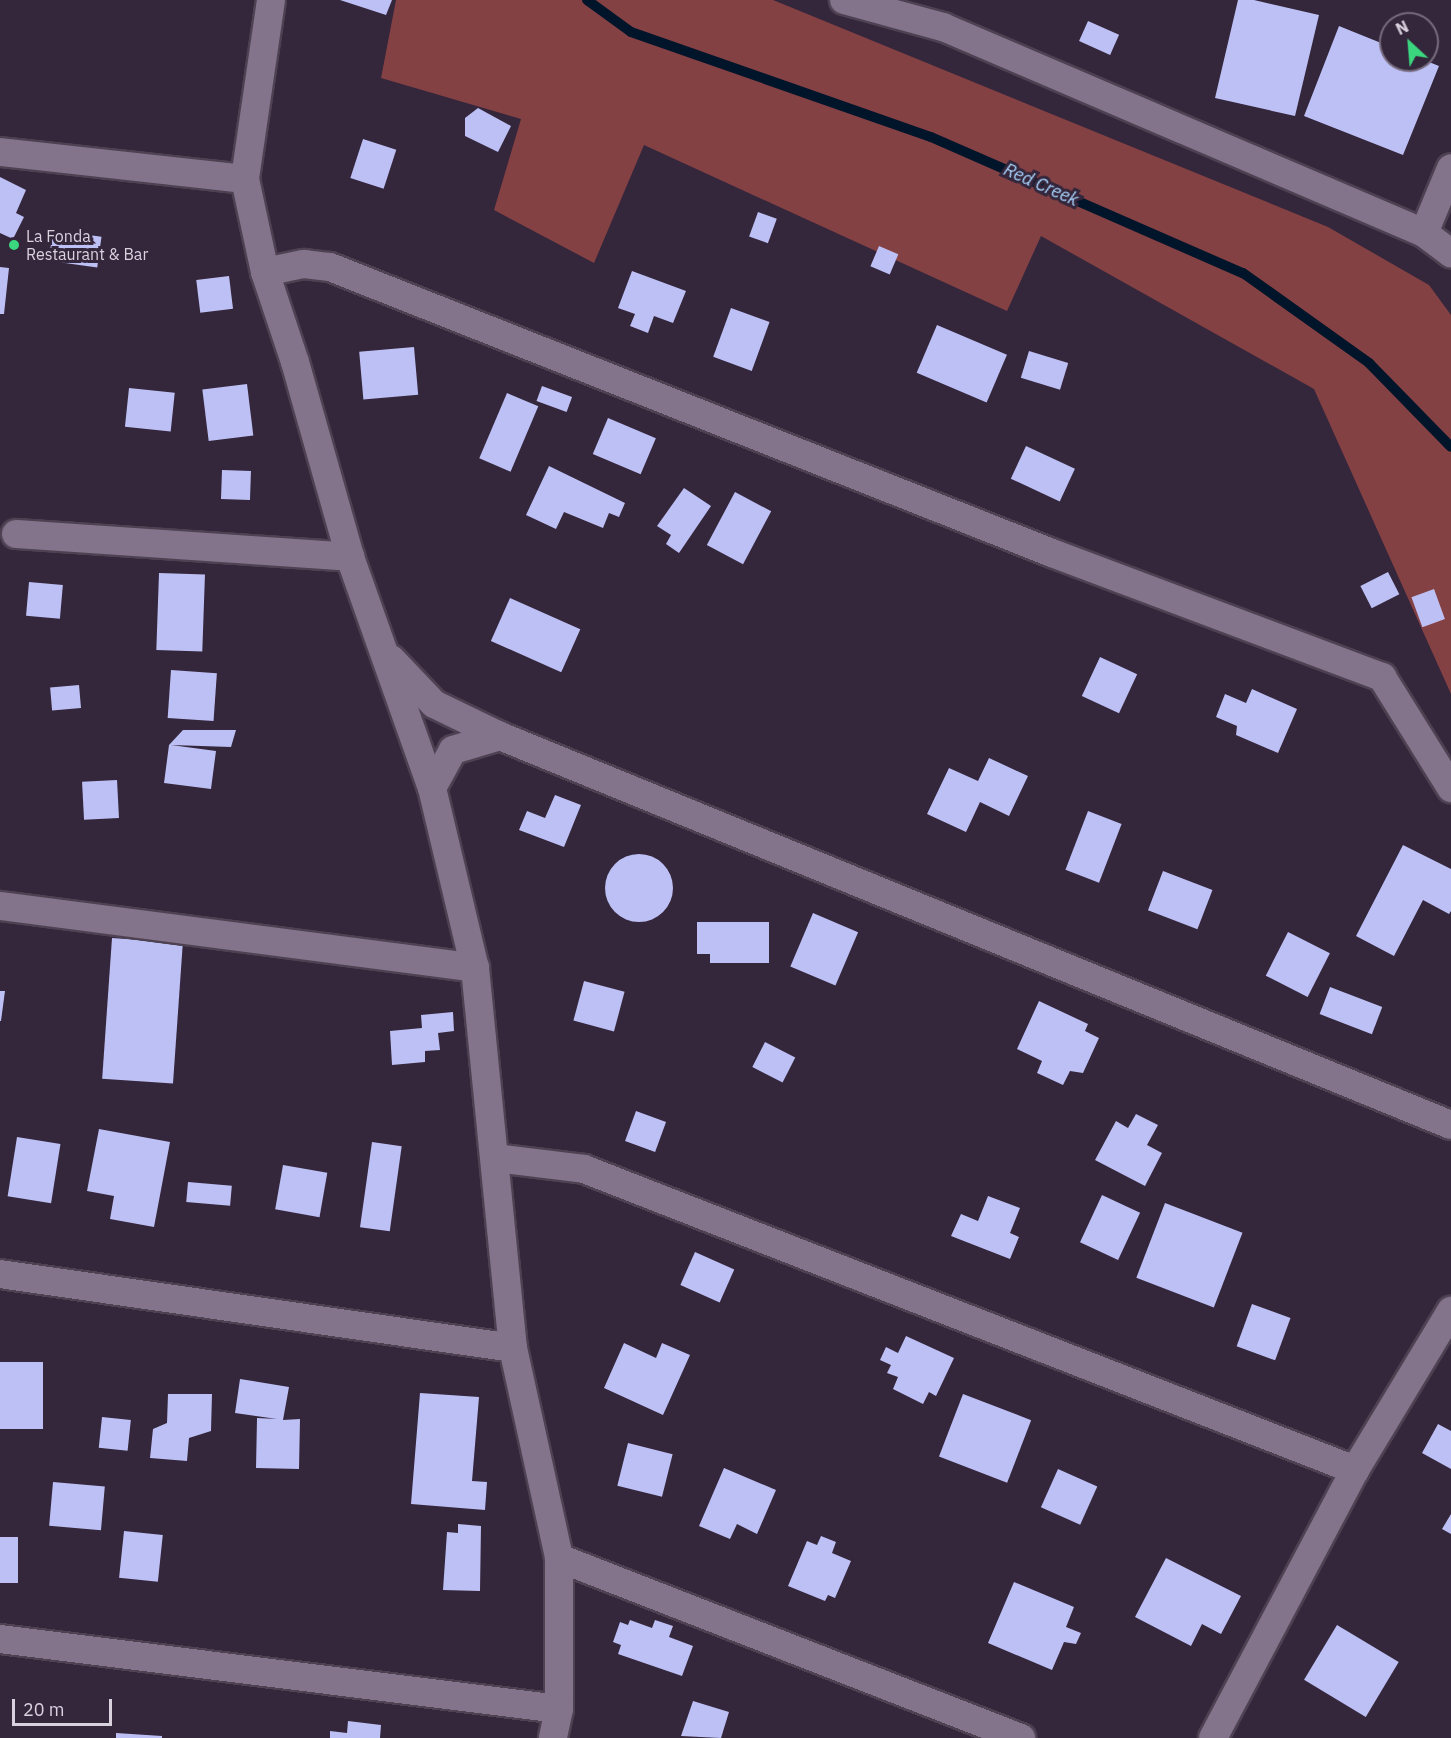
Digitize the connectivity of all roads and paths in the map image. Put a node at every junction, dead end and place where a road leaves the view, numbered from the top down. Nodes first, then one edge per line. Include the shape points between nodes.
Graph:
1 (272, 0) edge
2 (844, 0) edge
3 (0, 152) edge
4 (1451, 168) edge
5 (245, 179) junction
6 (1424, 233) junction
7 (1451, 253) edge
8 (265, 272) junction
9 (16, 534) dead end
10 (350, 557) junction
11 (383, 651) junction
12 (500, 736) junction
13 (432, 788) junction
14 (1451, 788) edge
15 (0, 906) edge
16 (475, 968) junction
17 (1451, 1125) edge
18 (496, 1158) junction
19 (0, 1274) edge
20 (1451, 1311) edge
21 (513, 1348) junction
22 (1354, 1470) junction
23 (559, 1558) junction
24 (0, 1639) edge
25 (559, 1709) junction
26 (553, 1738) edge
27 (1022, 1738) edge
28 (1213, 1738) edge

1 - 5 street
2 - 6 street via 943,27
3 - 5 street
4 - 6 street
5 - 8 street
6 - 7 street
8 - 10 street via 295,362
8 - 14 street via 304,264 330,267 1052,553 1382,677
9 - 10 street
10 - 11 street
11 - 12 street via 434,704
11 - 13 street
12 - 13 street via 453,750
12 - 17 street
13 - 16 street
15 - 16 street
16 - 18 street
18 - 21 street
18 - 22 street via 584,1170
19 - 21 street
20 - 22 street
21 - 23 street
22 - 28 street
23 - 25 street
23 - 27 street
24 - 25 street
25 - 26 street

